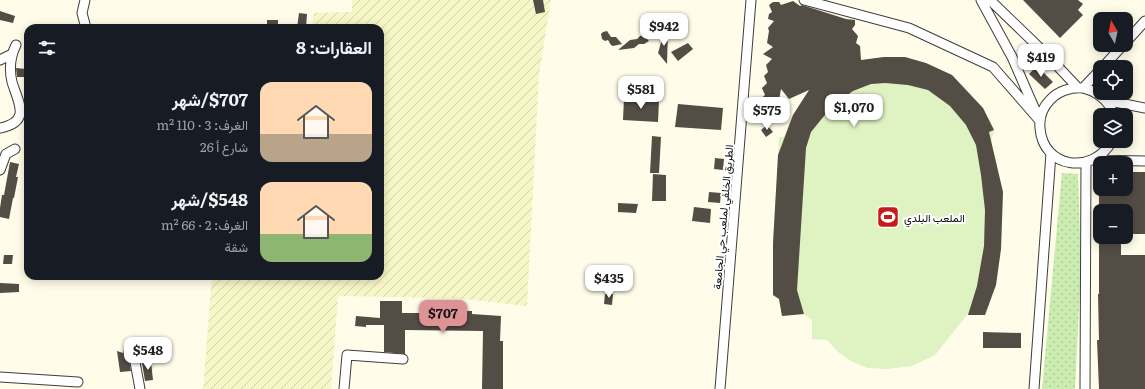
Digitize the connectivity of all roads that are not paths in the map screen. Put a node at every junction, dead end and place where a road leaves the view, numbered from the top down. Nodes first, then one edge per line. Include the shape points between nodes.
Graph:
1 (85, 0) edge
2 (751, 0) edge
3 (804, 0) edge
4 (981, 0) edge
5 (990, 0) edge
6 (1145, 21) edge
7 (85, 24) edge
8 (1133, 34) edge
9 (16, 45) dead end
10 (1117, 52) edge
11 (12, 54) junction
12 (0, 60) edge
13 (1109, 60) edge
14 (1093, 76) edge
15 (1080, 88) junction
16 (1093, 91) edge
17 (1105, 100) joint
18 (1111, 108) edge
19 (1145, 108) edge
20 (1040, 121) junction
21 (0, 128) edge
22 (1108, 148) edge
23 (15, 149) dead end
24 (1051, 153) junction
25 (1090, 161) junction
26 (1145, 161) edge
27 (0, 168) edge
28 (402, 359) dead end
29 (136, 362) dead end
30 (0, 376) edge
31 (78, 382) dead end
32 (140, 389) edge
33 (344, 389) edge
34 (720, 389) edge
35 (1034, 389) edge
36 (1085, 389) edge

1 - 7 street via 82,13
2 - 34 street, الطريق الخلفي لملعب حي الجامعة
3 - 20 street via 909,28 993,67
4 - 20 street via 1012,57
5 - 15 street
6 - 8 street
9 - 11 street
10 - 13 street
11 - 12 street
11 - 21 street via 12,81 20,102 20,112 16,122
14 - 15 street
15 - 16 street
15 - 20 street via 1064,90 1052,97 1044,108
17 - 18 street
17 - 19 street
20 - 24 street via 1043,142
22 - 25 street
23 - 27 street via 6,154
24 - 25 street via 1071,163
24 - 35 street
25 - 26 street
25 - 36 street
28 - 33 street via 347,355
29 - 32 street
30 - 31 street

